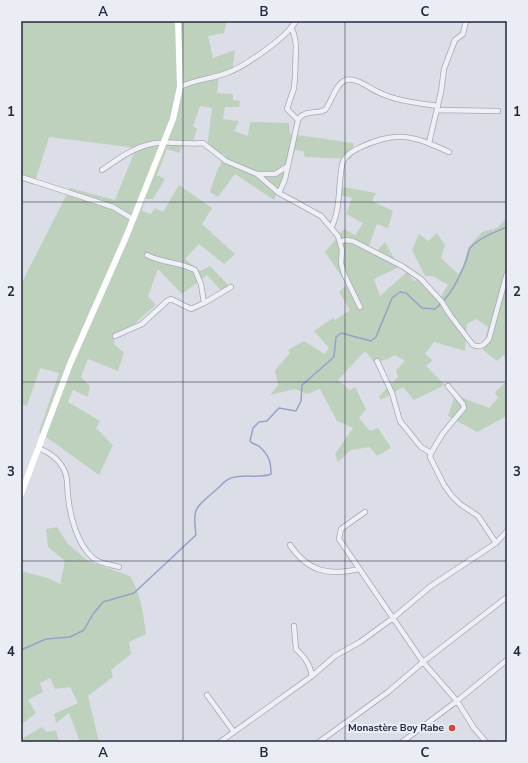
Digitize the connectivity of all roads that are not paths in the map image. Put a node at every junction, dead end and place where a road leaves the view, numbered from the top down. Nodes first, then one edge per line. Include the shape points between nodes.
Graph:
1 (178, 21) edge
2 (296, 21) edge
3 (466, 21) edge
4 (291, 27) junction
5 (180, 87) junction
6 (438, 108) junction
7 (498, 112) dead end
8 (298, 120) junction
9 (164, 143) junction
10 (429, 143) junction
11 (449, 152) dead end
12 (288, 166) junction
13 (102, 170) dead end
14 (257, 174) junction
15 (21, 177) edge
16 (278, 192) junction
17 (133, 219) junction
18 (331, 228) junction
19 (340, 242) junction
20 (146, 255) dead end
21 (507, 273) edge
22 (231, 287) dead end
23 (204, 303) junction
24 (360, 307) dead end
25 (116, 336) dead end
26 (377, 361) dead end
27 (448, 386) dead end
28 (38, 448) junction
29 (430, 453) junction
30 (21, 494) edge
31 (365, 512) dead end
32 (507, 531) edge
33 (496, 543) junction
34 (290, 545) dead end
35 (119, 567) dead end
36 (359, 568) junction
37 (507, 597) edge
38 (393, 618) junction
39 (294, 626) dead end
40 (507, 660) edge
41 (423, 662) junction
42 (312, 676) junction
43 (208, 695) dead end
44 (457, 701) junction
45 (234, 732) junction
46 (220, 742) edge
47 (319, 742) edge
48 (402, 742) edge
49 (486, 742) edge

1 - 5 main road
2 - 4 street
3 - 6 street via 463,34 455,40 446,61
4 - 5 street via 274,43 236,69
4 - 8 street via 296,45 295,77 287,109
5 - 9 main road via 173,119
6 - 7 street
6 - 8 street via 391,97 353,80 345,81 340,86 325,110 305,113 300,115
6 - 10 street
8 - 12 street
9 - 13 street via 136,149
9 - 14 street via 203,143 226,161
9 - 17 main road
10 - 11 street
10 - 18 street via 400,136 387,137 346,156 342,164 337,214
12 - 14 street via 275,174
12 - 16 street
14 - 16 street
15 - 17 street via 112,207
16 - 18 street via 321,216
17 - 28 main road via 70,364
18 - 19 street
19 - 21 street via 353,241 402,266 421,280 442,302 473,345 478,347 484,346 489,339
19 - 24 street via 344,274
20 - 23 street via 155,260 188,266 195,270
22 - 23 street
23 - 25 street via 191,309 171,299 142,324
26 - 29 street via 392,393 400,421 421,447
27 - 29 street via 464,408
28 - 30 main road
28 - 35 street via 48,452 65,472 72,519 87,551 94,559
29 - 33 street via 444,486 460,504 478,516
31 - 36 street via 341,529 339,535 339,539
32 - 33 street
33 - 38 street via 431,586
34 - 36 street via 304,562 325,572 336,573
36 - 38 street
37 - 41 street
38 - 41 street
38 - 42 street via 335,656
39 - 42 street via 296,649 305,658
40 - 44 street
41 - 44 street
41 - 47 street via 388,692
42 - 45 street
43 - 45 street
44 - 48 street
44 - 49 street
45 - 46 street

